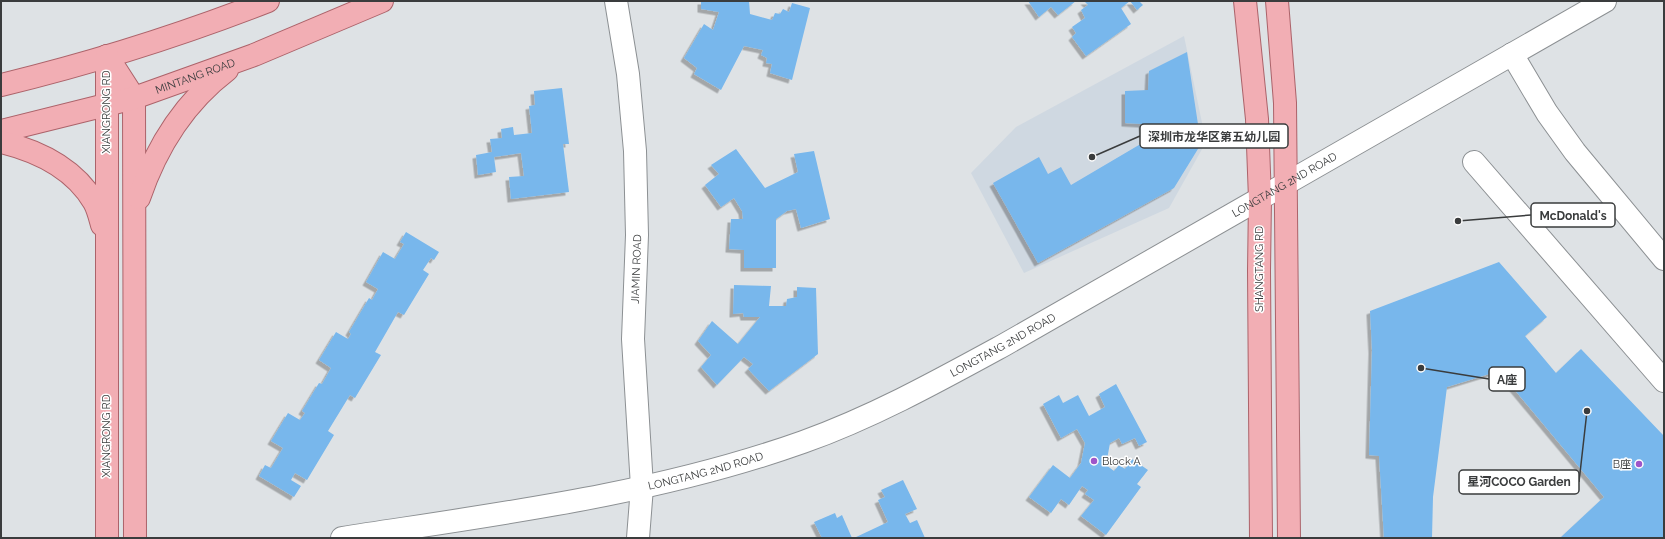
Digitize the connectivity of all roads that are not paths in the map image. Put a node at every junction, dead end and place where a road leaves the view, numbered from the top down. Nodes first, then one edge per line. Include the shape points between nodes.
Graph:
1 (268, 1) edge
2 (382, 1) edge
3 (616, 1) edge
4 (1245, 1) edge
5 (1277, 1) edge
6 (1605, 1) edge
7 (1512, 54) junction
8 (107, 56) junction
9 (240, 60) junction
10 (1, 85) edge
11 (134, 98) junction
12 (106, 106) junction
13 (1, 131) edge
14 (1, 142) edge
15 (1474, 162) dead end
16 (1286, 185) junction
17 (1260, 199) junction
18 (135, 212) junction
19 (106, 236) junction
20 (1664, 259) edge
21 (1664, 381) edge
22 (642, 487) junction
23 (107, 538) edge
24 (135, 538) edge
25 (342, 538) edge
26 (638, 538) edge
27 (1262, 538) edge
28 (1289, 538) edge

1 - 8 main road via 170,38
2 - 9 main road, MINTANG ROAD
3 - 22 street, JIAMIN ROAD via 628,74 635,151 637,235 633,339
4 - 17 main road, SHANGTANG RD via 1257,119
5 - 16 main road via 1285,103
6 - 7 street, LONGTANG 2ND ROAD
7 - 16 street, LONGTANG 2ND ROAD
7 - 20 street via 1547,113 1575,152
8 - 10 main road
8 - 11 main road, XIANGRONG RD
8 - 12 main road, XIANGRONG RD
9 - 11 main road, MINTANG ROAD
9 - 18 main road via 216,78 178,121 146,178
11 - 12 main road, MINTANG ROAD
11 - 18 main road
12 - 13 main road, MINTANG ROAD
12 - 19 main road, XIANGRONG RD
14 - 19 main road via 45,157 64,169 94,203
15 - 21 street
16 - 17 street, LONGTANG 2ND ROAD
16 - 28 main road
17 - 22 street, LONGTANG 2ND ROAD via 944,378 863,418 804,442 737,464 676,481
17 - 27 main road, SHANGTANG RD
18 - 24 main road
19 - 23 main road, XIANGRONG RD
22 - 25 street, LONGTANG 2ND ROAD via 570,503
22 - 26 street, JIAMIN ROAD

